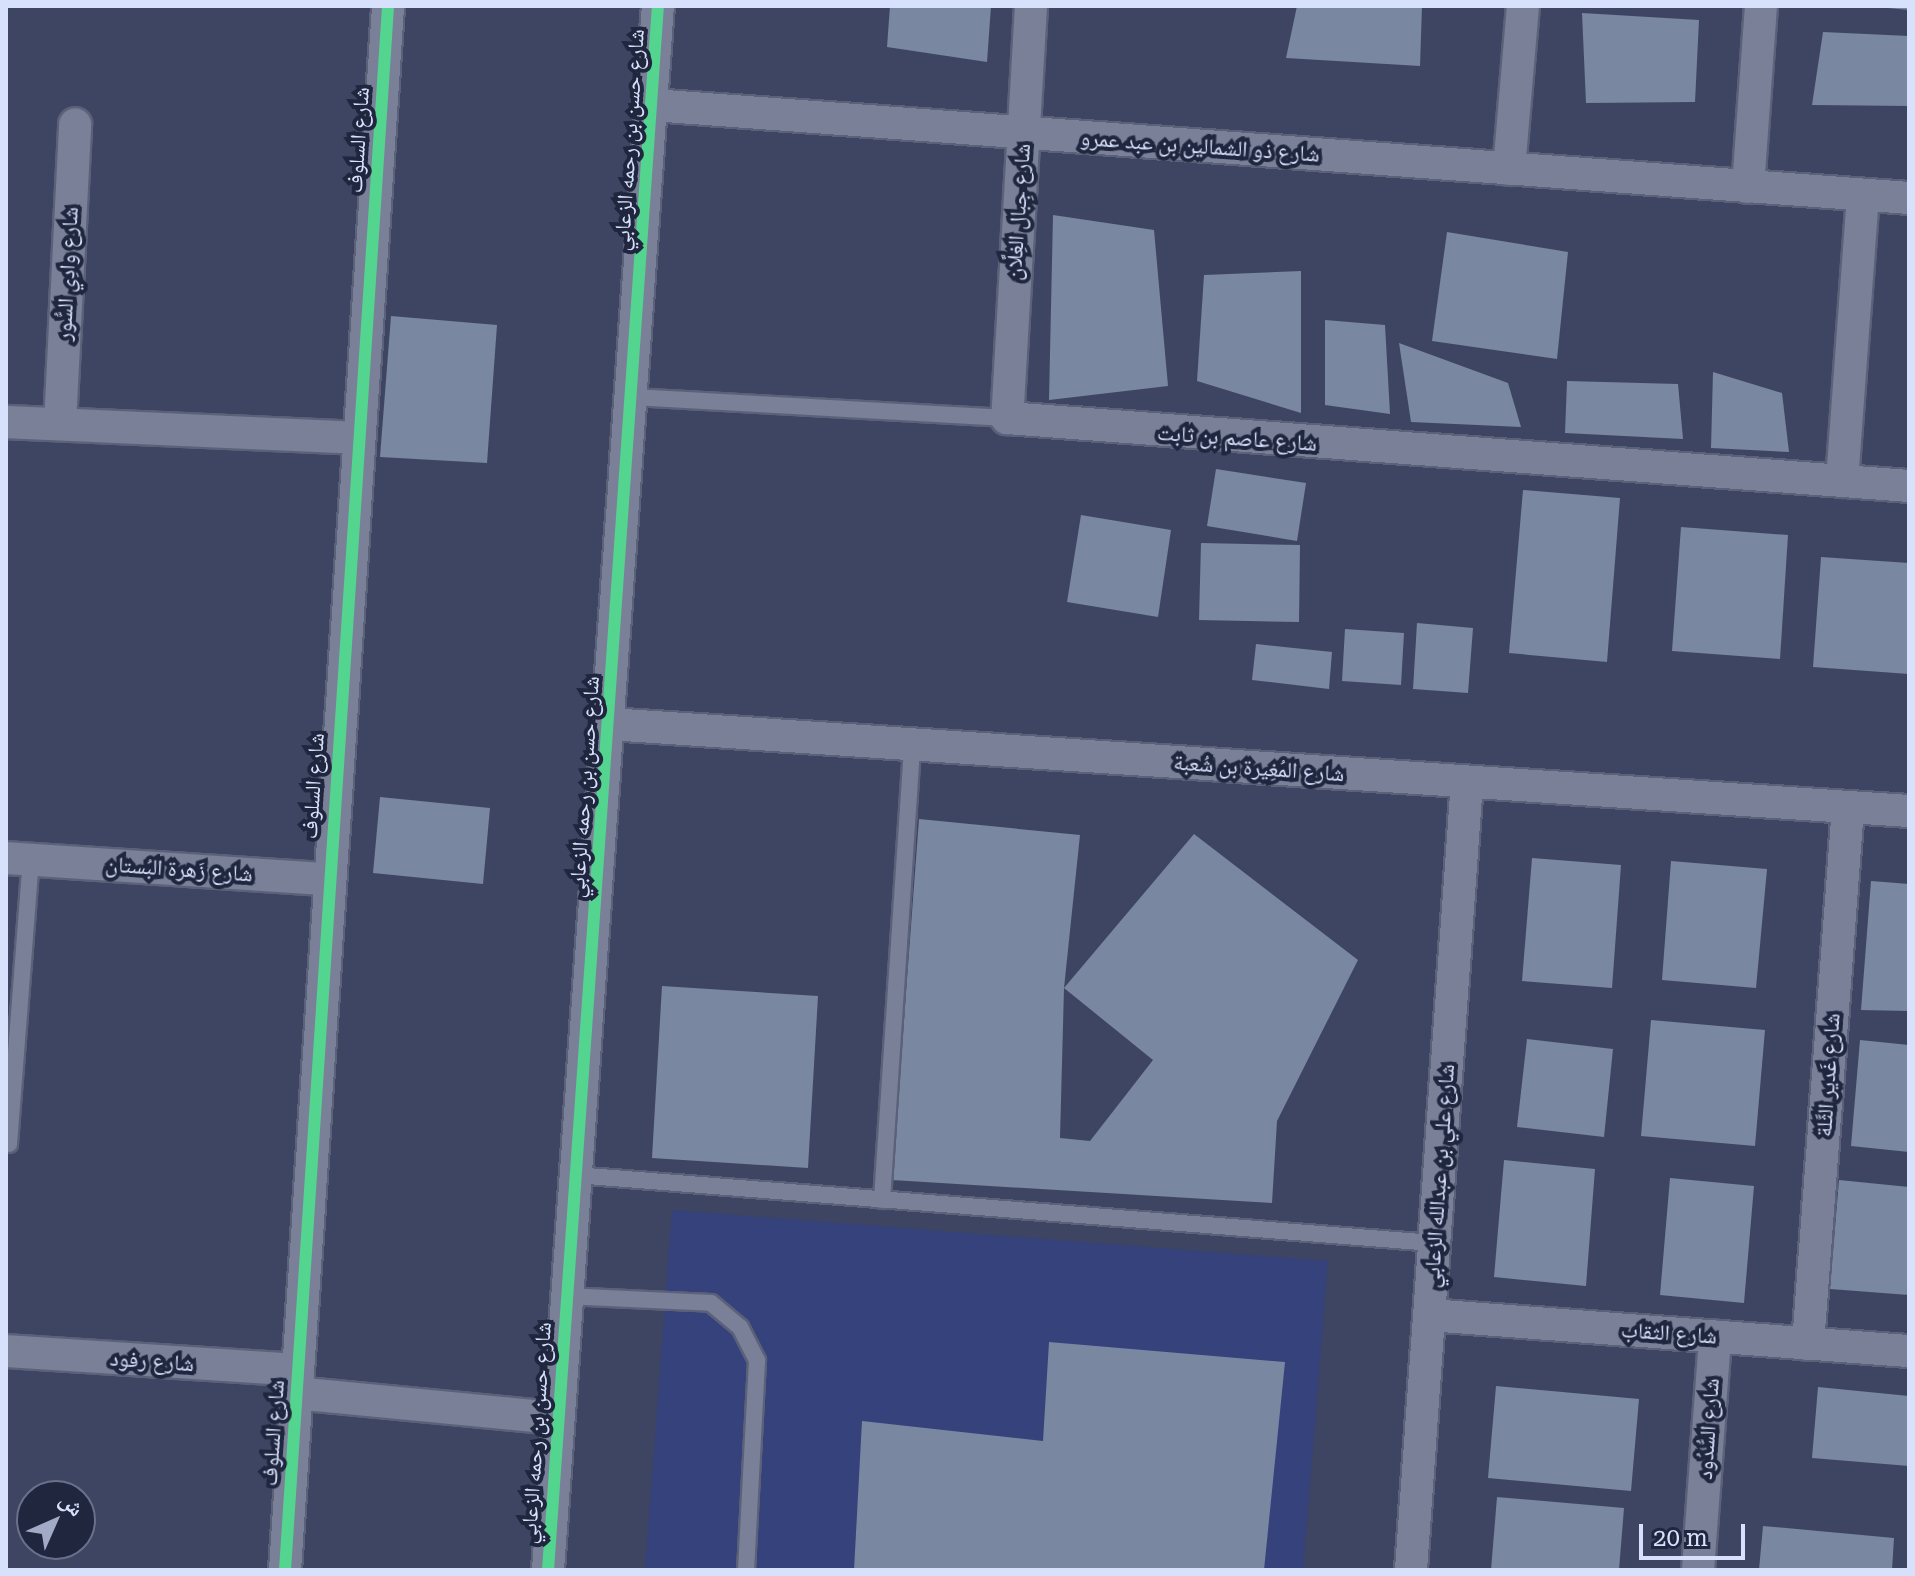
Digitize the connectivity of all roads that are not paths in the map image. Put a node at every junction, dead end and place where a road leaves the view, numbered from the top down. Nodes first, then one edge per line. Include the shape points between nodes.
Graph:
1 (388, 6) edge
2 (658, 6) edge
3 (1031, 6) edge
4 (1523, 6) edge
5 (1761, 6) edge
6 (652, 105) junction
7 (75, 124) dead end
8 (1023, 133) junction
9 (1509, 169) junction
10 (1748, 187) junction
11 (1863, 196) junction
12 (1909, 198) edge
13 (632, 397) junction
14 (1007, 418) junction
15 (6, 422) edge
16 (60, 424) junction
17 (356, 438) junction
18 (1842, 481) junction
19 (1909, 486) edge
20 (609, 724) junction
21 (912, 744) junction
22 (1467, 782) junction
23 (1848, 807) junction
24 (1909, 811) edge
25 (18, 859) edge
26 (326, 879) junction
27 (9, 1144) dead end
28 (575, 1175) junction
29 (882, 1200) junction
30 (1434, 1243) junction
31 (565, 1296) junction
32 (1429, 1315) junction
33 (1715, 1337) junction
34 (1808, 1344) junction
35 (6, 1351) edge
36 (1909, 1351) edge
37 (296, 1382) junction
38 (556, 1418) junction
39 (285, 1570) edge
40 (548, 1570) edge
41 (746, 1570) edge
42 (1411, 1570) edge
43 (1698, 1570) edge

1 - 17 street, شارع السلوف
2 - 6 street, شارع حسن بن رحمه الزعابي
3 - 8 street, شارع جِبال الغِلَّان
4 - 9 street
5 - 10 street
6 - 8 street, شارع ذو الشمالين بن عبد عمرو
6 - 13 street, شارع حسن بن رحمه الزعابي
7 - 16 street, شارع وادِي السُّور
8 - 9 street, شارع ذو الشمالين بن عبد عمرو
8 - 14 street, شارع جِبال الغِلَّان
9 - 10 street, شارع ذو الشمالين بن عبد عمرو
10 - 11 street, شارع ذو الشمالين بن عبد عمرو
11 - 12 street, شارع ذو الشمالين بن عبد عمرو
11 - 18 street
13 - 14 lane, شارع عاصم بن ثابت
13 - 20 street, شارع حسن بن رحمه الزعابي
14 - 18 street, شارع عاصم بن ثابت
15 - 16 street
16 - 17 street
17 - 26 street, شارع السلوف
18 - 19 street, شارع عاصم بن ثابت
20 - 21 street, شارع المُغِيرة بن شُعبة
20 - 28 street, شارع حسن بن رحمه الزعابي
21 - 22 street, شارع المُغِيرة بن شُعبة
21 - 29 lane
22 - 23 street, شارع المُغِيرة بن شُعبة
22 - 30 street, شارع علي بن عبدالله الزعابي
23 - 24 street, شارع المُغِيرة بن شُعبة
23 - 34 street, شارع غَدير الثَّلة
25 - 26 street, شارع زَهرة البُستان
25 - 27 lane, شارع زَهرة البُستان
26 - 37 street, شارع السلوف
28 - 29 lane
28 - 31 street, شارع حسن بن رحمه الزعابي
29 - 30 lane
30 - 32 street, شارع علي بن عبدالله الزعابي
31 - 38 street, شارع حسن بن رحمه الزعابي
31 - 41 lane via 711,1303 740,1327 757,1361
32 - 33 street, شارع الثقاب
32 - 42 street, شارع علي بن عبدالله الزعابي
33 - 34 street, شارع الثقاب
33 - 43 street, شارع السُّدُود
34 - 36 street, شارع الثقاب
35 - 37 street, شارع رفود
37 - 38 street, شارع رفود
37 - 39 street, شارع السلوف
38 - 40 street, شارع حسن بن رحمه الزعابي

